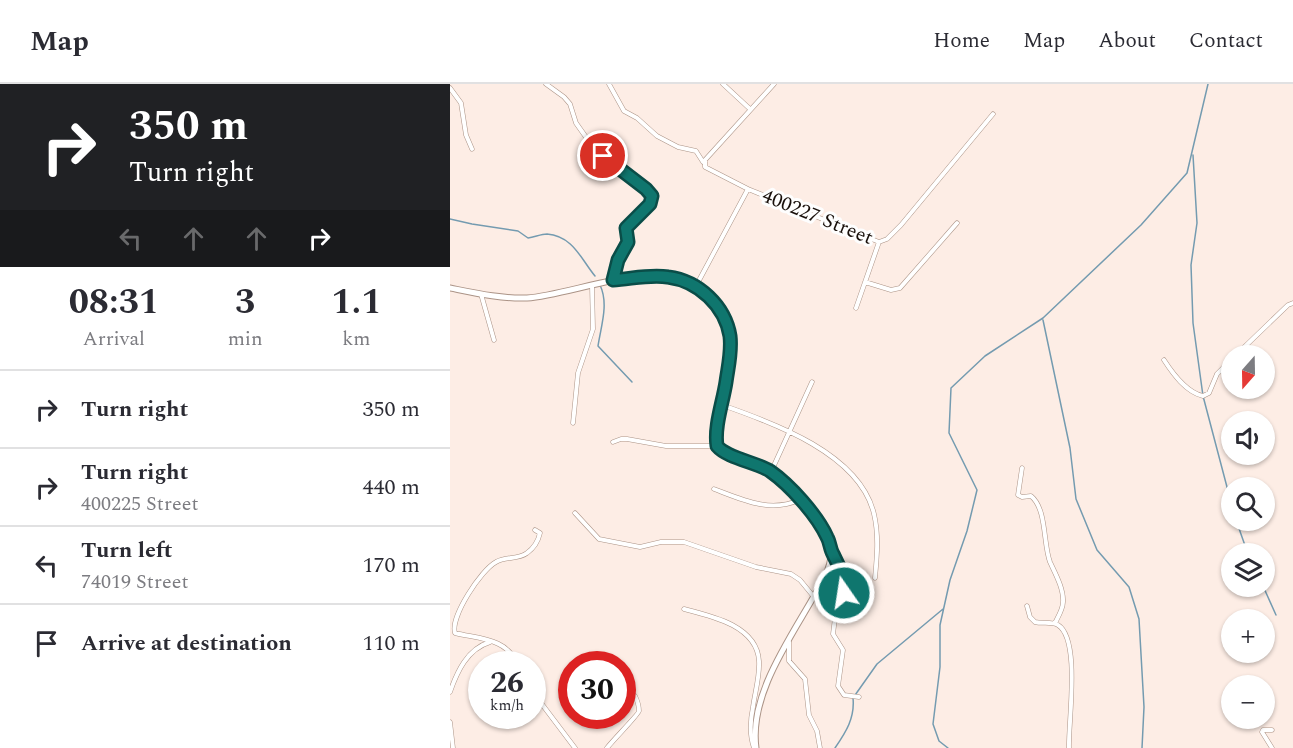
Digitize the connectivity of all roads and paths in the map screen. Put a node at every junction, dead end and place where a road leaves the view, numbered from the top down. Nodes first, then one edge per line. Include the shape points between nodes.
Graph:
1 (546, 84) edge
2 (609, 84) edge
3 (723, 84) edge
4 (771, 85) edge
5 (450, 88) edge
6 (750, 109) junction
7 (993, 114) dead end
8 (472, 149) dead end
9 (704, 162) junction
10 (748, 189) junction
11 (957, 223) dead end
12 (879, 242) junction
13 (613, 280) junction
14 (865, 282) junction
15 (592, 285) junction
16 (696, 286) junction
17 (450, 288) edge
18 (481, 294) junction
19 (1293, 303) edge
20 (856, 308) dead end
21 (494, 340) dead end
22 (1246, 345) edge
23 (1164, 360) dead end
24 (1221, 371) edge
25 (812, 382) dead end
26 (722, 405) junction
27 (573, 423) dead end
28 (790, 430) junction
29 (613, 442) dead end
30 (717, 446) junction
31 (1022, 468) dead end
32 (771, 472) junction
33 (714, 489) dead end
34 (799, 500) junction
35 (575, 513) dead end
36 (535, 530) dead end
37 (831, 552) junction
38 (875, 578) dead end
39 (815, 598) junction
40 (1027, 606) dead end
41 (684, 609) dead end
42 (1055, 623) junction
43 (789, 641) junction
44 (494, 642) junction
45 (509, 651) edge
46 (450, 692) edge
47 (636, 696) dead end
48 (859, 698) dead end
49 (546, 710) edge
50 (636, 717) edge
51 (450, 722) edge
52 (623, 729) edge
53 (1272, 730) dead end
54 (453, 748) edge
55 (575, 748) edge
56 (607, 748) edge
57 (755, 748) edge
58 (820, 748) edge
59 (1069, 748) edge
60 (1272, 748) edge

1 - 13 street via 570,104 576,123 588,140 652,196 650,204 626,228 628,242
2 - 9 street, 400227 Street via 624,111 667,142 696,151
3 - 6 street
4 - 6 street
5 - 8 street via 460,103
6 - 9 street
7 - 12 street, 400227 Street via 908,218
9 - 10 street, 400227 Street via 708,169
10 - 12 street, 400227 Street
10 - 16 street
11 - 14 street via 900,288 891,290
12 - 14 street
13 - 15 street
13 - 16 street via 661,276
14 - 20 street
15 - 18 street via 525,298
15 - 27 street via 593,329 578,373
16 - 26 street via 719,308 730,336
17 - 18 street
18 - 21 street
19 - 22 street
23 - 24 street via 1179,381 1203,396 1209,393
25 - 28 street
26 - 28 street
26 - 30 street
28 - 32 street
28 - 38 street via 851,472 868,498 877,532
29 - 30 street via 627,439 666,446
30 - 32 street via 723,453
31 - 42 street via 1018,495 1031,495 1036,502 1063,598
32 - 34 street
33 - 34 street via 760,505 785,505
34 - 37 street via 823,530
35 - 39 street via 599,539 640,547 684,542 756,567 791,574
36 - 44 street via 539,536 531,549 488,568 466,590 453,615 451,627 455,633
37 - 39 street via 830,567
37 - 48 street via 845,585 833,634 843,650 838,686 844,695
39 - 43 street
40 - 42 street via 1035,622
41 - 57 street via 737,628 757,649 759,669 750,731
42 - 59 street via 1063,630 1072,660
43 - 57 street via 760,705
43 - 58 street via 789,661 805,679 809,715
44 - 45 street
44 - 46 street via 484,644 465,660
47 - 50 street
49 - 55 street
51 - 54 street
52 - 56 street
53 - 60 street via 1262,732

